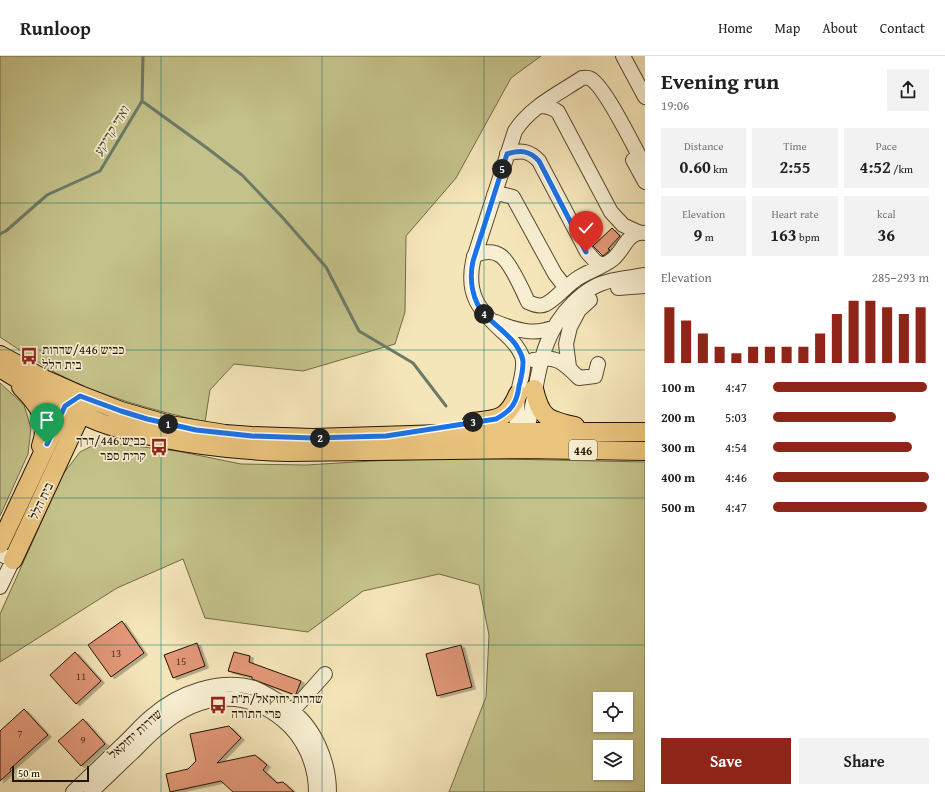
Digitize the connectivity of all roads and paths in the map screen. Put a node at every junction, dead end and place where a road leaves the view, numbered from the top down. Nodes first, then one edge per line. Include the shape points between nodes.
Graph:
1 (623, 56) edge
2 (597, 84) junction
3 (645, 97) edge
4 (539, 106) junction
5 (507, 154) junction
6 (645, 167) edge
7 (645, 182) edge
8 (494, 195) junction
9 (642, 233) edge
10 (474, 256) junction
11 (645, 264) edge
12 (602, 265) junction
13 (645, 275) edge
14 (568, 286) junction
15 (645, 286) edge
16 (488, 318) junction
17 (557, 323) junction
18 (0, 355) edge
19 (542, 358) junction
20 (523, 362) junction
21 (598, 364) dead end
22 (569, 367) junction
23 (5, 371) edge
24 (526, 392) junction
25 (80, 396) junction
26 (65, 406) junction
27 (81, 414) junction
28 (122, 430) junction
29 (522, 432) junction
30 (601, 432) junction
31 (645, 432) edge
32 (386, 436) junction
33 (521, 449) junction
34 (645, 451) edge
35 (58, 463) junction
36 (28, 484) junction
37 (0, 544) edge
38 (6, 557) edge
39 (0, 587) edge
40 (325, 674) dead end
41 (289, 716) junction
42 (73, 792) edge
43 (91, 792) edge
44 (316, 792) edge
45 (329, 792) edge

1 - 3 street
2 - 4 street via 591,79 582,78
2 - 6 street via 607,97
2 - 7 street via 604,107
4 - 5 street via 521,122
4 - 9 street via 549,106 558,112 610,212 623,226
5 - 8 street
5 - 12 street via 522,151 533,154 539,161 586,252
8 - 10 street
8 - 14 street via 513,197 555,274
9 - 12 street via 633,234 616,257
10 - 14 street via 486,252 502,256 508,262 528,302 534,305 547,303
10 - 16 street via 471,270 473,292 477,303
11 - 17 street via 588,280 575,291
12 - 14 street via 585,273
13 - 17 street via 592,288 580,296
15 - 22 street via 614,289 595,296 579,310 570,327 566,344
16 - 17 street via 522,330 543,332
16 - 20 street via 512,340 522,355
17 - 19 street
18 - 25 main road, 446
19 - 20 street
19 - 22 street via 556,359
19 - 24 street
20 - 24 street
21 - 22 street via 595,376 579,378
23 - 26 main road, 446
23 - 36 main road via 31,397 43,417 42,442
24 - 29 street
24 - 30 main road via 544,415 555,421
24 - 32 main road via 507,413 496,419
25 - 26 main road
25 - 27 main road
25 - 32 main road, 446 via 147,419 225,434 286,438
26 - 27 main road, 446
26 - 36 main road, בית הלל
27 - 28 main road, 446
27 - 35 main road, בית הלל
28 - 33 main road, 446 via 203,446 259,452
28 - 35 main road via 88,430 80,435
29 - 30 main road, 446
29 - 32 main road, 446
29 - 33 street
30 - 31 main road, 446
33 - 34 main road, 446
35 - 38 main road, בית הלל
36 - 37 main road, בית הלל
38 - 39 street, בית הלל
40 - 41 street
41 - 42 street, שדרות יחזקאל via 269,695 253,688 220,685 185,695 153,715
41 - 43 street, שדרות יחזקאל via 249,700 221,698 190,707 161,725
41 - 44 street via 290,725 308,752
41 - 45 street, שדרות יחזקאל via 310,730 320,747

